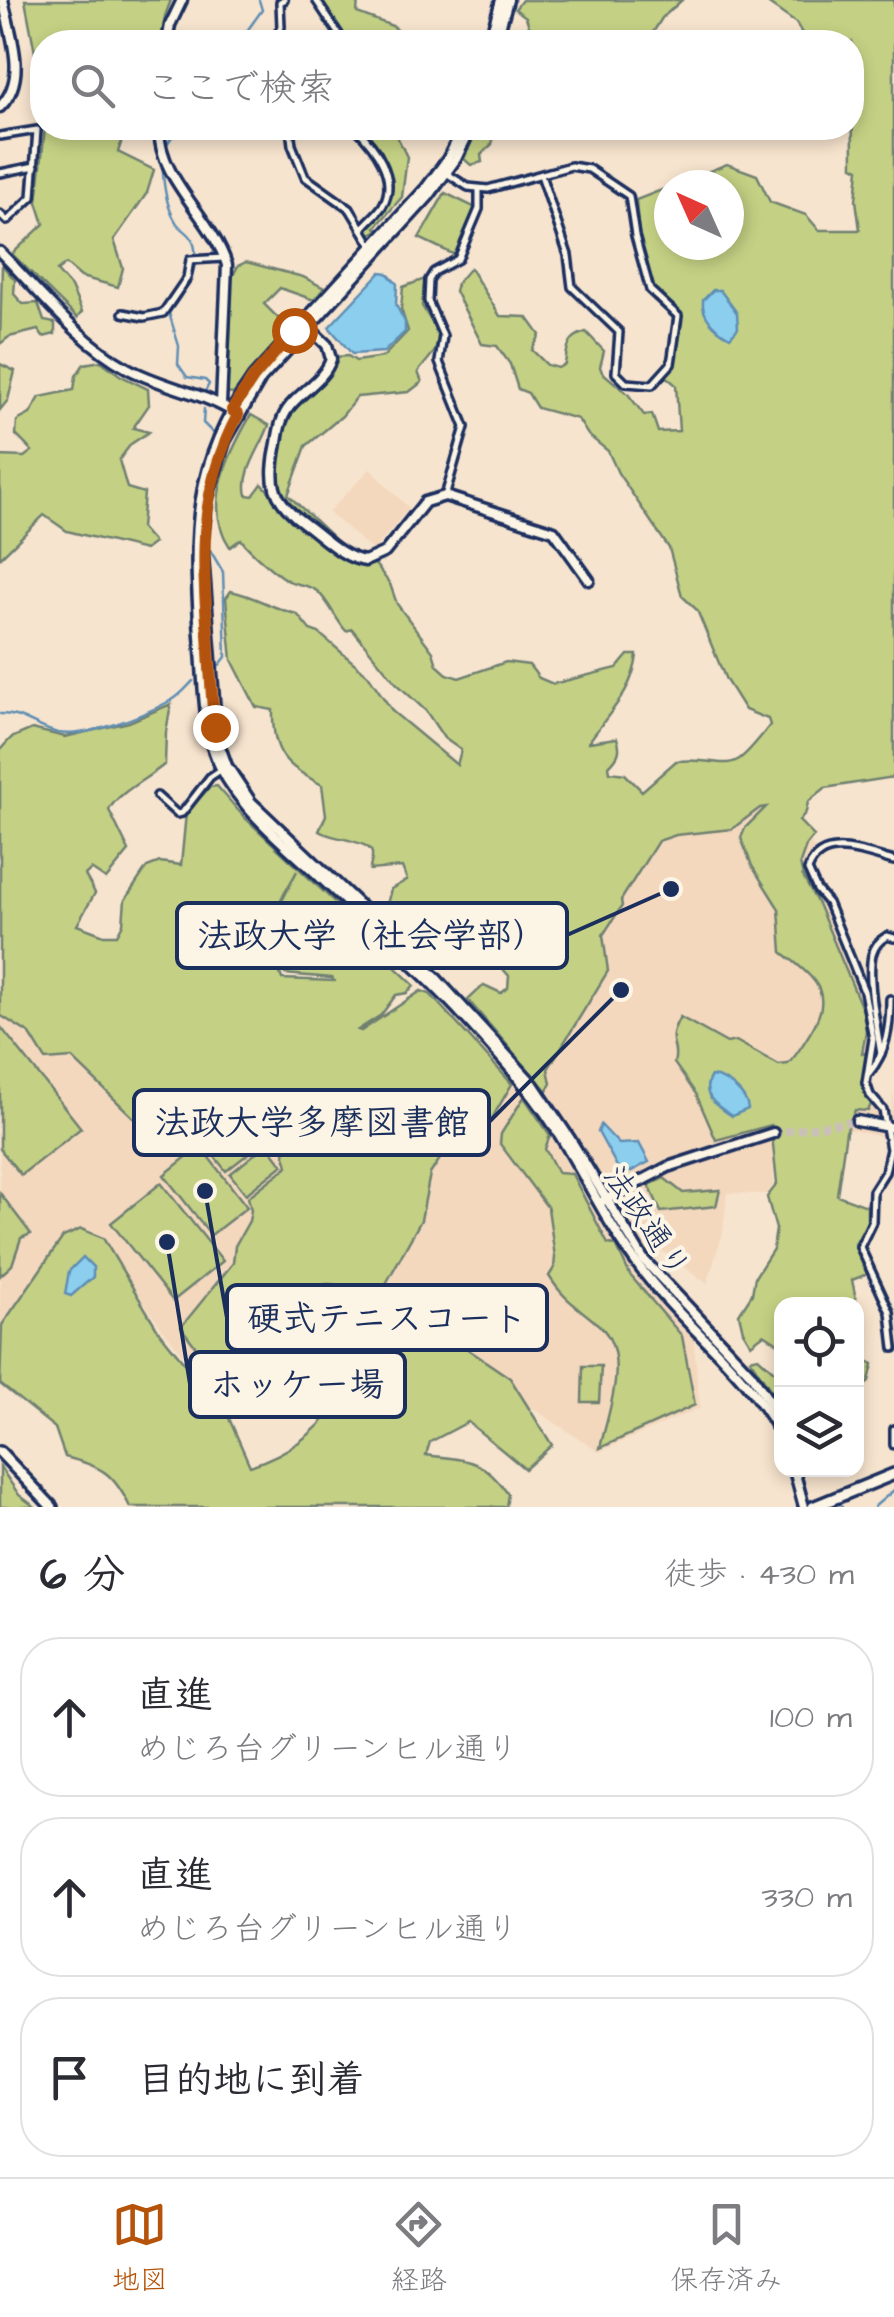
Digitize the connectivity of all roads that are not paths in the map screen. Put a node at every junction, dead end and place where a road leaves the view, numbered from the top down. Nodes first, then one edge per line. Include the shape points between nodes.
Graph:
1 (3, 0) edge
2 (182, 0) edge
3 (284, 0) edge
4 (316, 0) edge
5 (504, 0) edge
6 (169, 30) edge
7 (280, 30) edge
8 (336, 30) edge
9 (495, 30) edge
10 (0, 107) edge
11 (30, 131) edge
12 (0, 136) edge
13 (36, 140) edge
14 (160, 140) edge
15 (291, 140) edge
16 (367, 140) edge
17 (461, 140) edge
18 (35, 166) junction
19 (444, 172) junction
20 (0, 173) edge
21 (541, 175) junction
22 (479, 189) junction
23 (0, 214) edge
24 (362, 229) junction
25 (375, 249) junction
26 (0, 252) edge
27 (224, 258) junction
28 (123, 313) dead end
29 (305, 325) junction
30 (221, 404) junction
31 (235, 413) junction
32 (444, 496) junction
33 (589, 580) dead end
34 (224, 768) junction
35 (157, 796) dead end
36 (894, 861) edge
37 (894, 938) edge
38 (890, 998) dead end
39 (871, 1009) junction
40 (881, 1054) junction
41 (867, 1075) junction
42 (857, 1121) tunnel mouth
43 (890, 1127) edge
44 (773, 1133) tunnel mouth
45 (602, 1201) junction
46 (894, 1348) edge
47 (774, 1406) edge
48 (774, 1422) edge
49 (894, 1429) edge
50 (894, 1445) edge
51 (0, 1452) edge
52 (894, 1474) edge
53 (796, 1477) edge
54 (50, 1506) edge
55 (804, 1507) edge
56 (813, 1507) edge

1 - 10 street via 16,71
2 - 6 street
3 - 7 street
4 - 8 street
5 - 9 street
11 - 12 street
13 - 18 street
14 - 27 street via 165,160
15 - 24 street via 305,177 350,209
16 - 24 street via 380,154 386,187 383,205
17 - 19 street, 法政通り
18 - 20 street
18 - 23 street via 32,198 7,222
19 - 22 street
19 - 25 street, 法政通り
21 - 21 street via 583,166 631,199 650,290 678,316 670,364 652,385 626,383 616,373 620,332 572,286
21 - 22 street
22 - 32 street via 480,208 458,258 429,280 428,302 444,336 440,362 465,427
24 - 25 street
25 - 29 street, 法政通り
26 - 30 street via 113,360
27 - 28 street via 194,258 164,313
27 - 30 street
29 - 31 street, 法政通り via 263,365
29 - 32 street via 327,345 331,359 279,426 272,476 283,506 347,555 365,561 385,552 425,502
30 - 31 street
31 - 34 street, 法政通り via 208,465 195,542 207,721
32 - 33 street via 554,530
34 - 35 street via 182,813
34 - 45 street, 法政通り via 246,807 517,1071
36 - 39 street via 840,847 808,867
37 - 39 street via 880,941 872,954
38 - 40 street
39 - 40 street
39 - 41 street
40 - 41 street
41 - 43 street via 868,1090
42 - 43 street
43 - 46 street via 890,1155 873,1191 872,1222 860,1247 888,1306
44 - 45 street via 668,1168
45 - 47 street, 法政通り via 650,1268
45 - 48 street, 法政通り via 644,1273 745,1379
49 - 50 street
51 - 54 main road
52 - 56 main road
53 - 55 street

